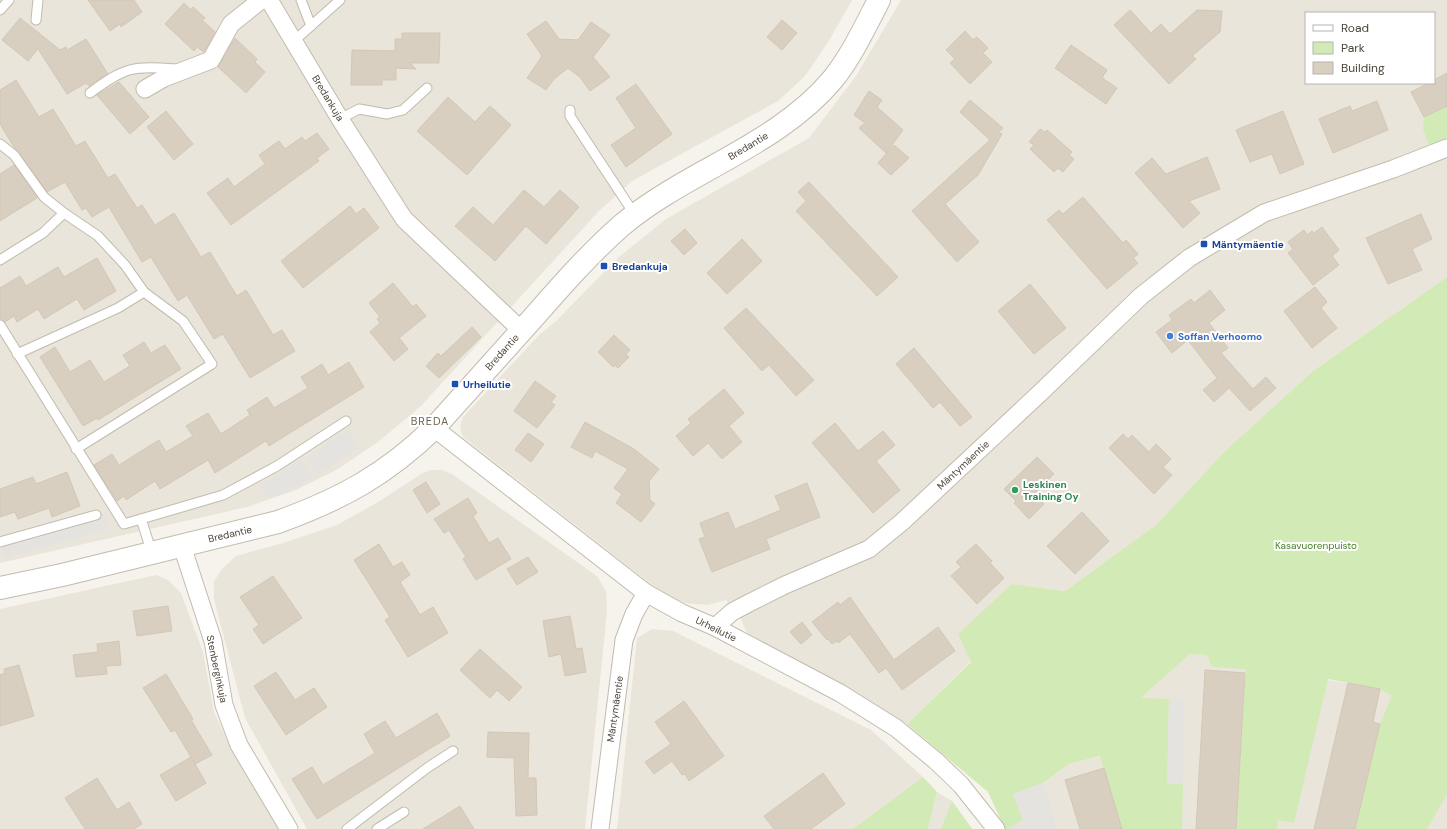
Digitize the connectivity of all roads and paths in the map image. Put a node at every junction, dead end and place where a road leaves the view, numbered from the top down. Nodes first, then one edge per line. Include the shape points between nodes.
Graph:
1 (9, 0) edge
2 (38, 0) edge
3 (261, 0) edge
4 (269, 0) edge
5 (301, 0) edge
6 (339, 0) edge
7 (879, 0) edge
8 (0, 10) edge
9 (36, 20) dead end
10 (311, 26) junction
11 (294, 41) junction
12 (183, 70) junction
13 (428, 88) dead end
14 (145, 89) dead end
15 (90, 93) dead end
16 (570, 110) dead end
17 (340, 119) junction
18 (0, 144) edge
19 (1447, 148) edge
20 (64, 213) junction
21 (635, 215) junction
22 (0, 260) edge
23 (144, 292) junction
24 (0, 325) edge
25 (522, 331) junction
26 (17, 354) junction
27 (346, 421) dead end
28 (434, 428) junction
29 (76, 449) junction
30 (96, 515) dead end
31 (141, 519) junction
32 (0, 542) edge
33 (182, 546) junction
34 (152, 553) junction
35 (1, 585) edge
36 (646, 593) junction
37 (715, 627) junction
38 (454, 751) dead end
39 (404, 812) dead end
40 (289, 829) edge
41 (347, 829) edge
42 (377, 829) edge
43 (600, 829) edge
44 (996, 829) edge

1 - 8 lane
2 - 9 lane
3 - 12 street via 231,24 211,60
4 - 11 street, Bredankuja
5 - 10 lane
6 - 10 lane
7 - 21 street, Bredantie via 852,50 833,78 811,102 763,137
10 - 11 lane
11 - 17 street, Bredankuja
12 - 14 street
12 - 15 lane via 134,68 114,75
13 - 17 lane via 403,110 387,114 359,109
16 - 21 lane via 570,116
17 - 25 street, Bredankuja via 404,220
18 - 20 lane via 14,155 44,197
19 - 37 street, Mäntymäentie via 1264,213 1189,258 1141,296 902,522 869,549 749,603 732,612
20 - 22 lane via 42,233
20 - 23 lane via 98,236 125,265
21 - 25 street, Bredantie via 572,274
23 - 26 lane via 118,308
23 - 29 lane via 183,322 212,364
24 - 26 lane
25 - 28 street, Bredantie
26 - 29 lane
27 - 31 lane via 277,466 223,495
28 - 33 street, Bredantie via 388,468 361,485 309,511 278,522
28 - 36 street, Urheilutie
29 - 31 lane via 124,524
30 - 32 lane
31 - 34 lane
33 - 34 street, Bredantie
33 - 40 street, Stenberginkuja via 213,641 224,705 239,745
34 - 35 street, Bredantie via 62,575
36 - 37 street, Urheilutie via 682,613
36 - 43 street, Mäntymäentie via 624,640
37 - 44 street, Urheilutie via 840,693 896,728 961,785
38 - 41 lane via 427,768
39 - 42 lane

